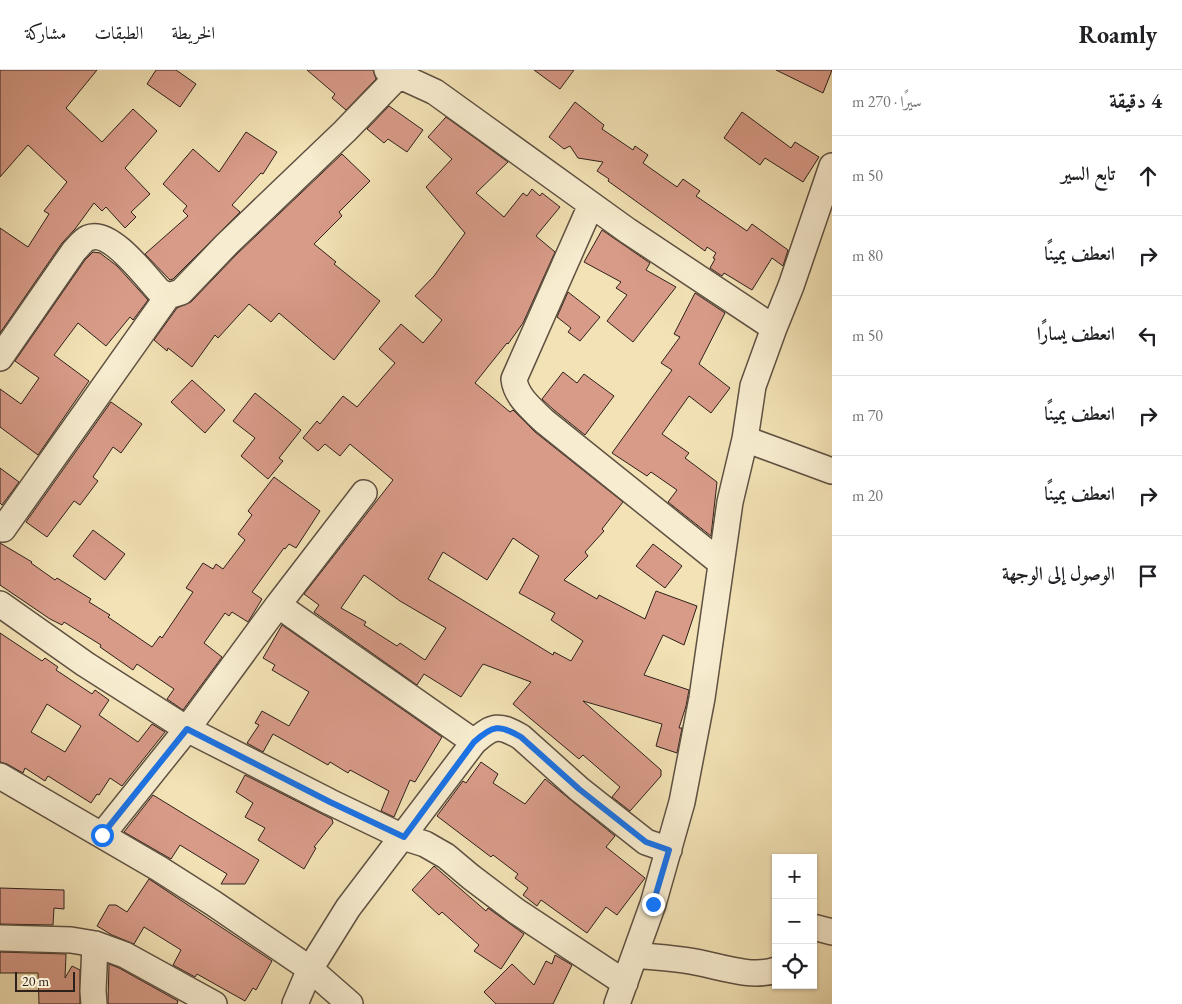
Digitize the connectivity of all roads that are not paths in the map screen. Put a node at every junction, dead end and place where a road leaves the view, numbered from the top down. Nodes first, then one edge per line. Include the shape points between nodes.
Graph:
1 (396, 72) edge
2 (832, 166) edge
3 (591, 205) junction
4 (168, 296) junction
5 (774, 328) junction
6 (0, 358) edge
7 (745, 439) junction
8 (832, 471) edge
9 (364, 493) dead end
10 (3, 529) dead end
11 (721, 563) junction
12 (0, 604) edge
13 (278, 604) junction
14 (187, 729) junction
15 (474, 742) junction
16 (0, 776) edge
17 (102, 835) junction
18 (404, 837) junction
19 (669, 850) junction
20 (817, 929) edge
21 (832, 932) edge
22 (0, 938) edge
23 (95, 944) junction
24 (635, 955) junction
25 (310, 969) junction
26 (772, 971) edge
27 (621, 993) edge
28 (94, 1004) edge
29 (214, 1004) edge
30 (295, 1004) edge
31 (350, 1004) edge

1 - 3 street via 435,92
1 - 4 street via 345,131 181,292
2 - 5 street
3 - 5 street
3 - 11 street via 514,379 514,386 544,421
4 - 6 street via 159,291 112,242 99,236 88,238 74,251
4 - 10 street
5 - 7 street via 754,386
7 - 8 street
7 - 11 street via 730,502
9 - 13 street
11 - 19 street via 702,698 682,802
12 - 14 street
13 - 14 street
13 - 15 street
14 - 17 street
14 - 18 street
15 - 18 street
15 - 19 street via 486,731 499,728 521,737 579,789 646,842
16 - 17 street
17 - 25 street via 213,903
18 - 25 street via 348,908
18 - 27 street via 446,856
19 - 24 street
20 - 21 street
22 - 23 street
23 - 28 street
23 - 29 street via 125,955
24 - 26 street via 690,961 734,971
24 - 27 street
25 - 30 street
25 - 31 street

